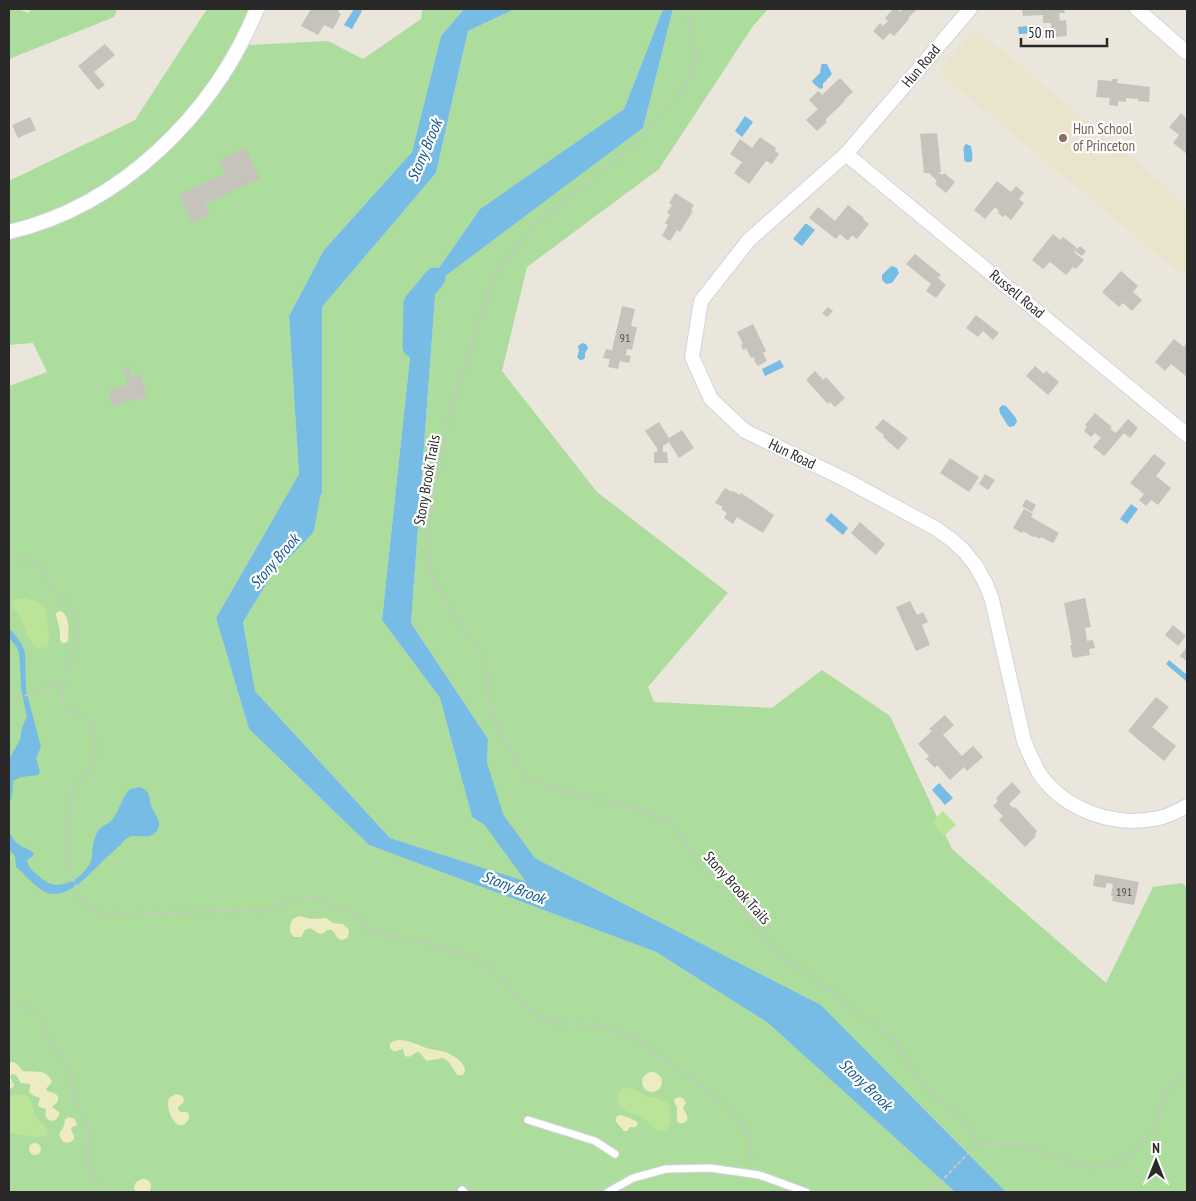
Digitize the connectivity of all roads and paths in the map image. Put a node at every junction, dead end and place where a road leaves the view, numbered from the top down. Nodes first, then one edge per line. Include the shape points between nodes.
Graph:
1 (257, 9) edge
2 (688, 9) edge
3 (970, 9) edge
4 (1137, 9) edge
5 (1187, 53) edge
6 (846, 154) junction
7 (9, 232) edge
8 (1187, 435) edge
9 (9, 552) edge
10 (62, 683) junction
11 (9, 697) edge
12 (1187, 806) edge
13 (9, 994) edge
14 (1187, 1072) edge
15 (528, 1120) dead end
16 (978, 1144) junction
17 (615, 1154) dead end
18 (749, 1174) junction
19 (932, 1191) edge
20 (103, 1192) edge
21 (608, 1192) edge
22 (806, 1192) edge

1 - 7 street via 225,71 179,131 154,154 124,179 85,203 40,223
2 - 16 path, Stony Brook Trails via 696,59 686,87 634,145 536,224 495,274 450,411 428,528 430,572 465,632 485,656 492,714 525,778 671,821 696,861 731,894 778,954 893,1038 926,1088 958,1113
3 - 6 street, Hun Road
4 - 5 street
6 - 8 street, Russell Road
6 - 12 street, Hun Road via 748,240 701,301 692,357 711,399 744,431 935,528 964,551 976,566 992,600 1024,741 1036,768 1055,791 1085,811 1121,820 1158,818
9 - 10 path via 40,569 76,617 78,638 66,680
10 - 11 path via 32,694
10 - 18 path via 63,706 88,717 96,750 93,765 73,792 68,819 68,863 84,904 108,914 259,912 304,898 322,898 357,918 370,930 463,954 493,969 524,1005 538,1015 560,1024 586,1024 624,1032 730,1107 748,1134 752,1148
13 - 20 path via 41,1022 69,1069 74,1098 90,1135 90,1170
14 - 16 path via 1166,1092 1155,1128 1129,1157 1097,1168 1023,1145
15 - 17 lane via 595,1141
16 - 19 path
18 - 21 lane via 710,1168 666,1169 633,1178
18 - 22 lane

